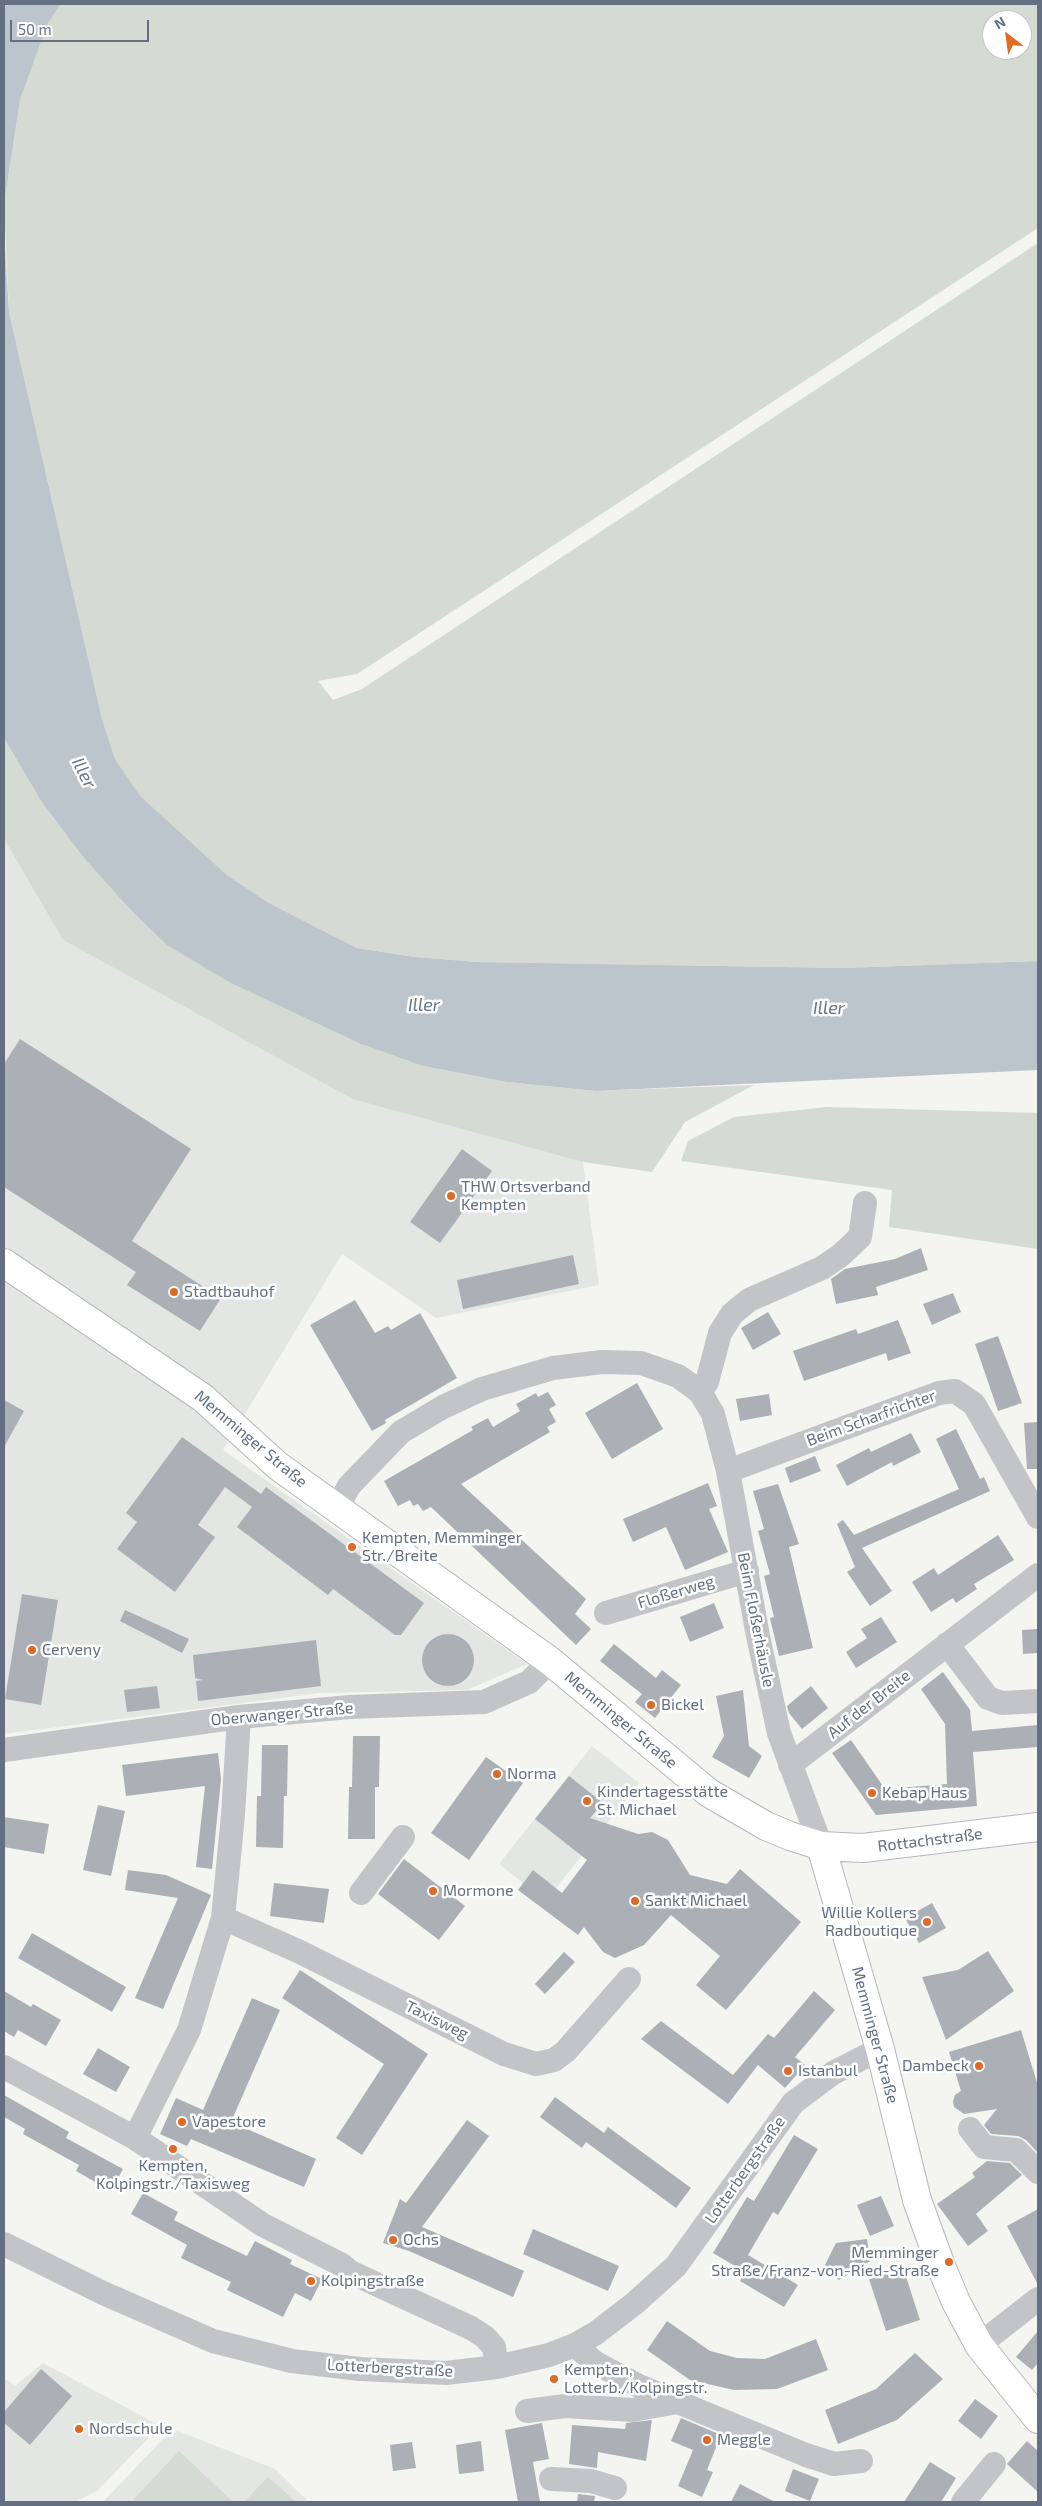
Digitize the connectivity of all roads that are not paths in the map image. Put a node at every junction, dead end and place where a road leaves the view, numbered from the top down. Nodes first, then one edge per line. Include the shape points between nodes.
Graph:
1 (864, 1204) dead end
2 (4, 1263) edge
3 (700, 1392) junction
4 (728, 1471) junction
5 (337, 1508) junction
6 (1038, 1517) edge
7 (747, 1571) junction
8 (1038, 1575) edge
9 (606, 1613) dead end
10 (947, 1644) junction
11 (550, 1661) junction
12 (1038, 1701) edge
13 (239, 1717) junction
14 (4, 1750) edge
15 (790, 1765) junction
16 (1038, 1827) edge
17 (403, 1837) dead end
18 (821, 1846) junction
19 (361, 1893) dead end
20 (223, 1918) junction
21 (629, 1979) dead end
22 (880, 2049) junction
23 (4, 2067) edge
24 (970, 2129) dead end
25 (135, 2138) junction
26 (1038, 2172) edge
27 (4, 2244) edge
28 (1038, 2299) edge
29 (575, 2345) junction
30 (979, 2345) junction
31 (497, 2367) junction
32 (677, 2402) junction
33 (527, 2412) dead end
34 (1038, 2419) edge
35 (861, 2461) dead end
36 (994, 2464) dead end
37 (551, 2479) dead end
38 (615, 2488) dead end
39 (963, 2502) edge

1 - 3 street via 860,1237 841,1255 822,1268 749,1300 732,1314 720,1333 707,1382
2 - 5 main road, Memminger Straße via 203,1398 278,1466
3 - 4 street, Beim Floßerhäusle via 712,1414
3 - 5 street, Beim Floßerhäusle via 678,1376 641,1363 602,1362 553,1368 482,1390 443,1407 401,1432 349,1486
4 - 6 street, Beim Scharfrichter via 939,1393 955,1391 974,1404
4 - 7 street, Beim Floßerhäusle
5 - 11 main road, Memminger Straße
7 - 9 street, Floßerweg
7 - 15 street, Beim Floßerhäusle via 779,1733
8 - 10 street, Auf der Breite
10 - 12 street via 988,1698 1002,1703
10 - 15 street, Auf der Breite
11 - 13 street, Oberwanger Straße via 529,1682 484,1702 350,1707
11 - 18 main road, Memminger Straße via 709,1793 766,1826
13 - 14 street, Oberwanger Straße
13 - 20 street
15 - 18 street, Beim Floßerhäusle
16 - 18 main road, Rottachstraße via 864,1848
17 - 19 street
18 - 22 main road, Memminger Straße
20 - 21 street, Taxisweg via 306,1955 504,2054 536,2064 554,2060 566,2052
20 - 25 street via 189,2030
22 - 29 street, Lotterbergstraße via 833,2073 793,2103 676,2266 635,2303
22 - 30 main road, Memminger Straße via 917,2200 956,2302
23 - 25 street
24 - 26 street via 984,2147 1016,2150
25 - 31 street via 263,2225 350,2272 471,2328 494,2347
27 - 31 street, Lotterbergstraße via 103,2293 213,2341 292,2361 360,2369 446,2373
28 - 30 street
29 - 31 street, Lotterbergstraße via 549,2355
29 - 32 street via 594,2362
30 - 34 main road, Memminger Straße
32 - 33 street via 633,2410 565,2406
32 - 35 street via 834,2464
36 - 39 street
37 - 38 street via 591,2481

